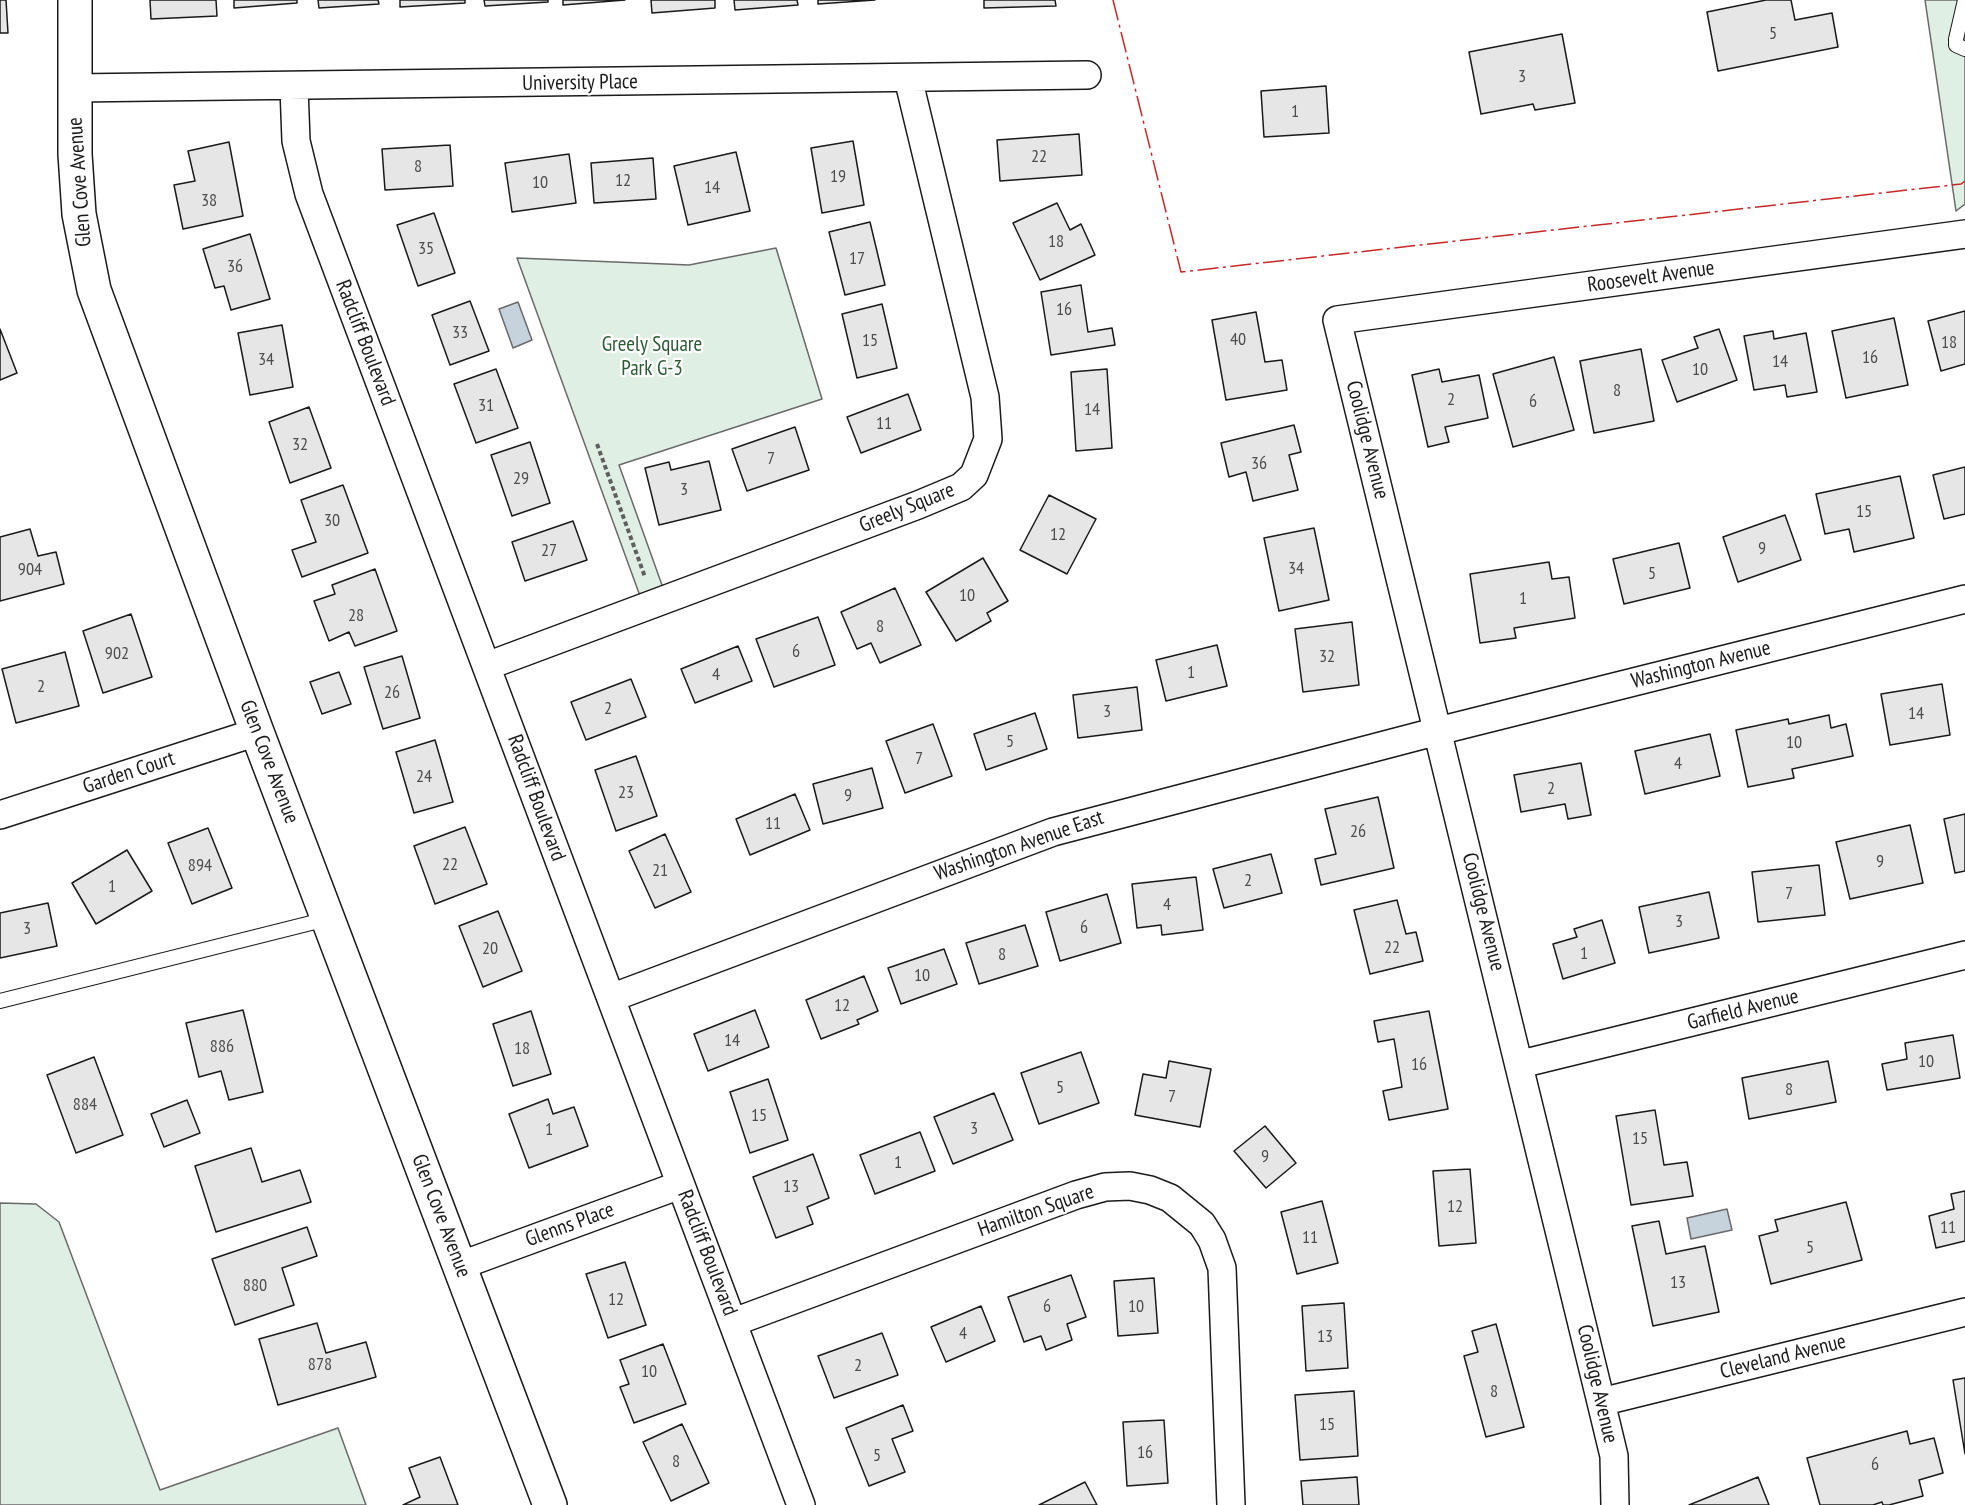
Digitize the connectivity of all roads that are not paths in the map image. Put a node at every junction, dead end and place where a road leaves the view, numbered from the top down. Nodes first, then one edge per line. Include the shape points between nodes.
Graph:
1 (75, 0) edge
2 (1964, 5) edge
3 (1965, 49) edge
4 (1087, 75) dead end
5 (908, 78) junction
6 (294, 87) junction
7 (74, 88) junction
8 (1965, 234) edge
9 (1337, 320) joint
10 (1965, 600) edge
11 (487, 666) junction
12 (1438, 731) junction
13 (257, 732) junction
14 (0, 815) edge
15 (329, 919) junction
16 (1965, 956) edge
17 (611, 998) junction
18 (0, 1001) edge
19 (1521, 1064) junction
20 (680, 1185) junction
21 (459, 1266) junction
22 (1965, 1312) edge
23 (734, 1322) junction
24 (1601, 1402) junction
25 (550, 1505) edge
26 (801, 1505) edge
27 (1231, 1505) edge
28 (1615, 1505) edge

1 - 7 main road, Glen Cove Avenue
2 - 3 lane via 1956,45
4 - 5 street, University Place
5 - 6 street, University Place
5 - 11 street, Greely Square via 986,396 988,439 974,475 961,487 918,505
6 - 7 street, University Place
6 - 11 street, Radcliff Boulevard via 296,141 309,194
7 - 13 main road, Glen Cove Avenue via 79,214 94,290
8 - 9 street, Roosevelt Avenue
9 - 12 street, Coolidge Avenue
10 - 12 street, Washington Avenue
11 - 17 street, Radcliff Boulevard
12 - 17 street, Washington Avenue East via 1053,831
12 - 19 street, Coolidge Avenue
13 - 14 street, Garden Court
13 - 15 main road, Glen Cove Avenue
15 - 18 lane
15 - 21 main road, Glen Cove Avenue
16 - 19 street, Garfield Avenue
17 - 20 street, Radcliff Boulevard
19 - 24 street, Coolidge Avenue
20 - 21 street, Glenns Place
20 - 23 street, Radcliff Boulevard
21 - 25 main road, Glen Cove Avenue
22 - 24 street, Cleveland Avenue
23 - 26 street, Radcliff Boulevard
23 - 27 street, Hamilton Square via 1076,1195 1105,1187 1149,1190 1170,1198 1202,1224 1222,1269
24 - 28 street, Coolidge Avenue via 1614,1456

